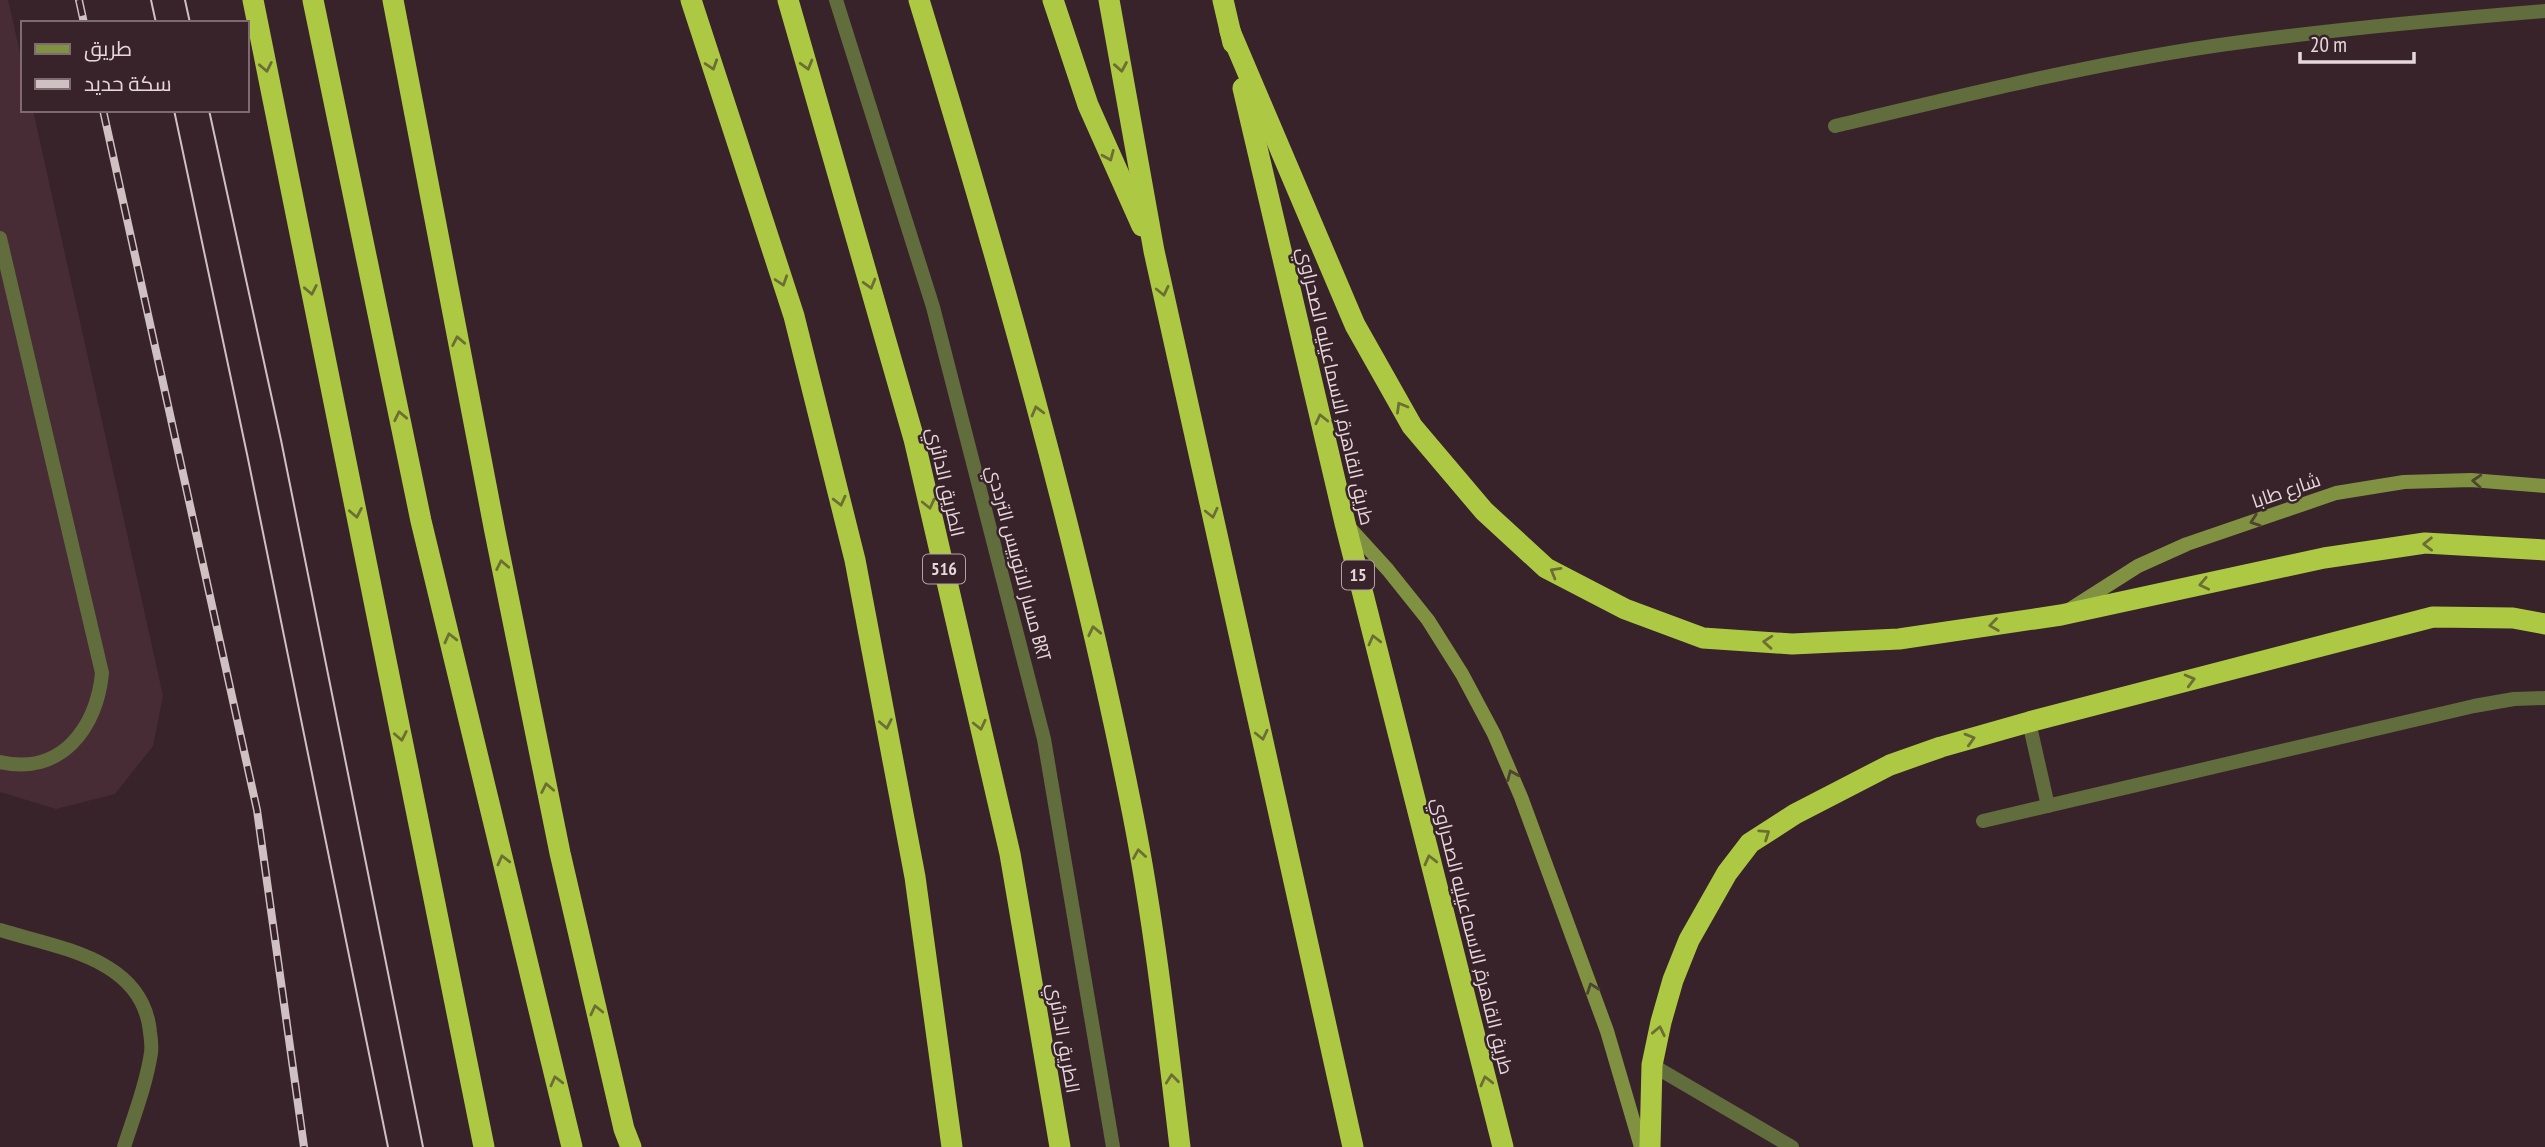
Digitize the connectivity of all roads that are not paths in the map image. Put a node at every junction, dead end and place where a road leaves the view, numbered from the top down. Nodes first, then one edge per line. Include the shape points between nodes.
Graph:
1 (253, 0) edge
2 (313, 0) edge
3 (393, 0) edge
4 (691, 0) edge
5 (788, 0) edge
6 (836, 0) edge
7 (919, 0) edge
8 (1053, 0) edge
9 (1109, 0) edge
10 (1223, 0) edge
11 (2545, 11) edge
12 (1230, 31) junction
13 (1835, 126) dead end
14 (0, 238) edge
15 (1154, 251) junction
16 (2545, 486) edge
17 (1345, 523) junction
18 (2545, 550) edge
19 (2062, 615) junction
20 (2545, 624) edge
21 (2545, 698) edge
22 (2029, 722) junction
23 (0, 762) edge
24 (2048, 806) junction
25 (1983, 821) dead end
26 (0, 930) edge
27 (1653, 1065) junction
28 (124, 1147) edge
29 (484, 1147) edge
30 (572, 1147) edge
31 (631, 1147) edge
32 (952, 1147) edge
33 (1060, 1147) edge
34 (1113, 1147) edge
35 (1180, 1147) edge
36 (1353, 1147) edge
37 (1503, 1147) edge
38 (1641, 1147) edge
39 (1650, 1147) edge
40 (1792, 1147) edge

1 -> 29 highway
30 -> 2 highway via 421,522
31 -> 3 highway via 560,853
4 -> 32 highway via 794,316 855,561 915,877
5 -> 33 highway, الطريق الدائري / 516 via 914,439 1010,854
6 - 34 street, مسار الاتوبيس الترددي BRT via 933,307 1045,739
35 -> 7 highway via 1164,1009 1130,798 1085,591 984,218
8 -> 15 highway via 1088,105
9 -> 15 highway
10 - 12 highway, طريق القاهرة, الاسماعيليه الصحراوي / 15
11 - 13 street via 2211,47 2094,67
17 -> 12 highway, طريق القاهرة, الاسماعيليه الصحراوي / 15
19 -> 12 highway via 1899,639 1792,644 1703,638 1625,609 1546,568 1484,511 1412,426 1354,325
14 - 23 street via 102,673 92,720 78,739 36,763
15 -> 36 highway
16 -> 19 street, شارع طابا via 2471,480 2336,493 2138,566
37 -> 17 highway, طريق القاهرة, الاسماعيليه الصحراوي / 15
38 -> 17 street via 1607,1031 1494,734 1428,621
18 -> 19 highway via 2425,543 2324,558
22 -> 20 highway via 2433,617 2512,618
21 - 24 street via 2474,706
22 - 24 street
27 -> 22 highway via 1670,991 1689,940 1727,873 1751,843 1795,814 1891,765
24 - 25 street
26 - 28 street via 98,960 138,993 149,1016 152,1051
27 - 39 highway
27 - 40 street

